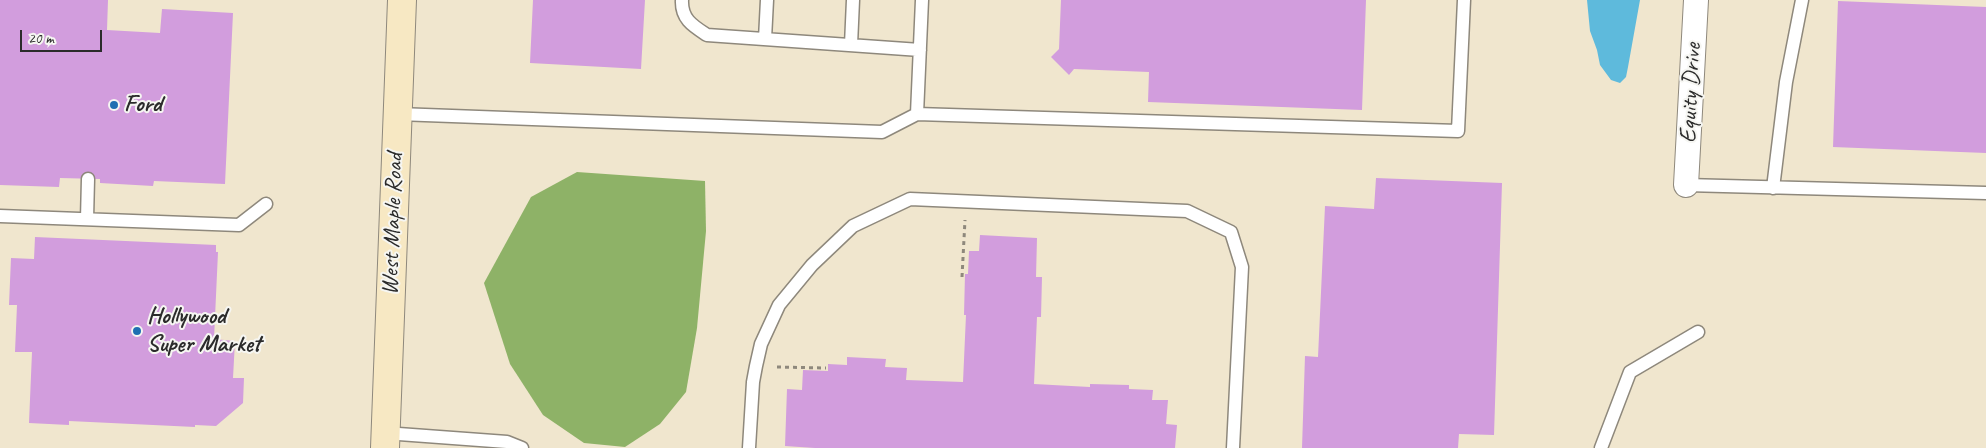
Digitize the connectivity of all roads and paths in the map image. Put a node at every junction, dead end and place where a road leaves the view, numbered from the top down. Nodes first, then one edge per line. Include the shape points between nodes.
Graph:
1 (402, 0) edge
2 (767, 0) edge
3 (853, 0) edge
4 (922, 0) edge
5 (1464, 0) edge
6 (1696, 0) edge
7 (1802, 0) edge
8 (682, 5) edge
9 (765, 39) junction
10 (852, 45) junction
11 (920, 50) junction
12 (398, 114) junction
13 (917, 114) junction
14 (88, 179) dead end
15 (1686, 185) joint
16 (1773, 188) junction
17 (1986, 193) edge
18 (266, 204) dead end
19 (0, 216) edge
20 (86, 219) junction
21 (965, 219) dead end
22 (962, 277) dead end
23 (1698, 332) dead end
24 (772, 366) dead end
25 (826, 368) dead end
26 (385, 441) edge
27 (522, 448) edge
28 (749, 448) edge
29 (1233, 448) edge
30 (1601, 448) edge

1 - 12 main road, West Maple Road
2 - 9 lane
3 - 10 lane
4 - 11 lane
5 - 13 lane via 1458,131
6 - 15 street, Equity Drive
7 - 16 lane via 1786,82
8 - 9 lane via 690,25 707,35
9 - 10 lane
10 - 11 lane
11 - 13 lane
12 - 13 lane via 882,132
12 - 26 main road, West Maple Road
14 - 20 lane
15 - 16 lane
16 - 17 lane
18 - 20 lane via 239,224
19 - 20 lane
21 - 22 path
23 - 30 lane via 1630,372
24 - 25 path
26 - 27 lane via 507,442
28 - 29 lane via 756,366 761,344 779,305 812,265 853,226 910,199 1187,212 1231,232 1242,267

